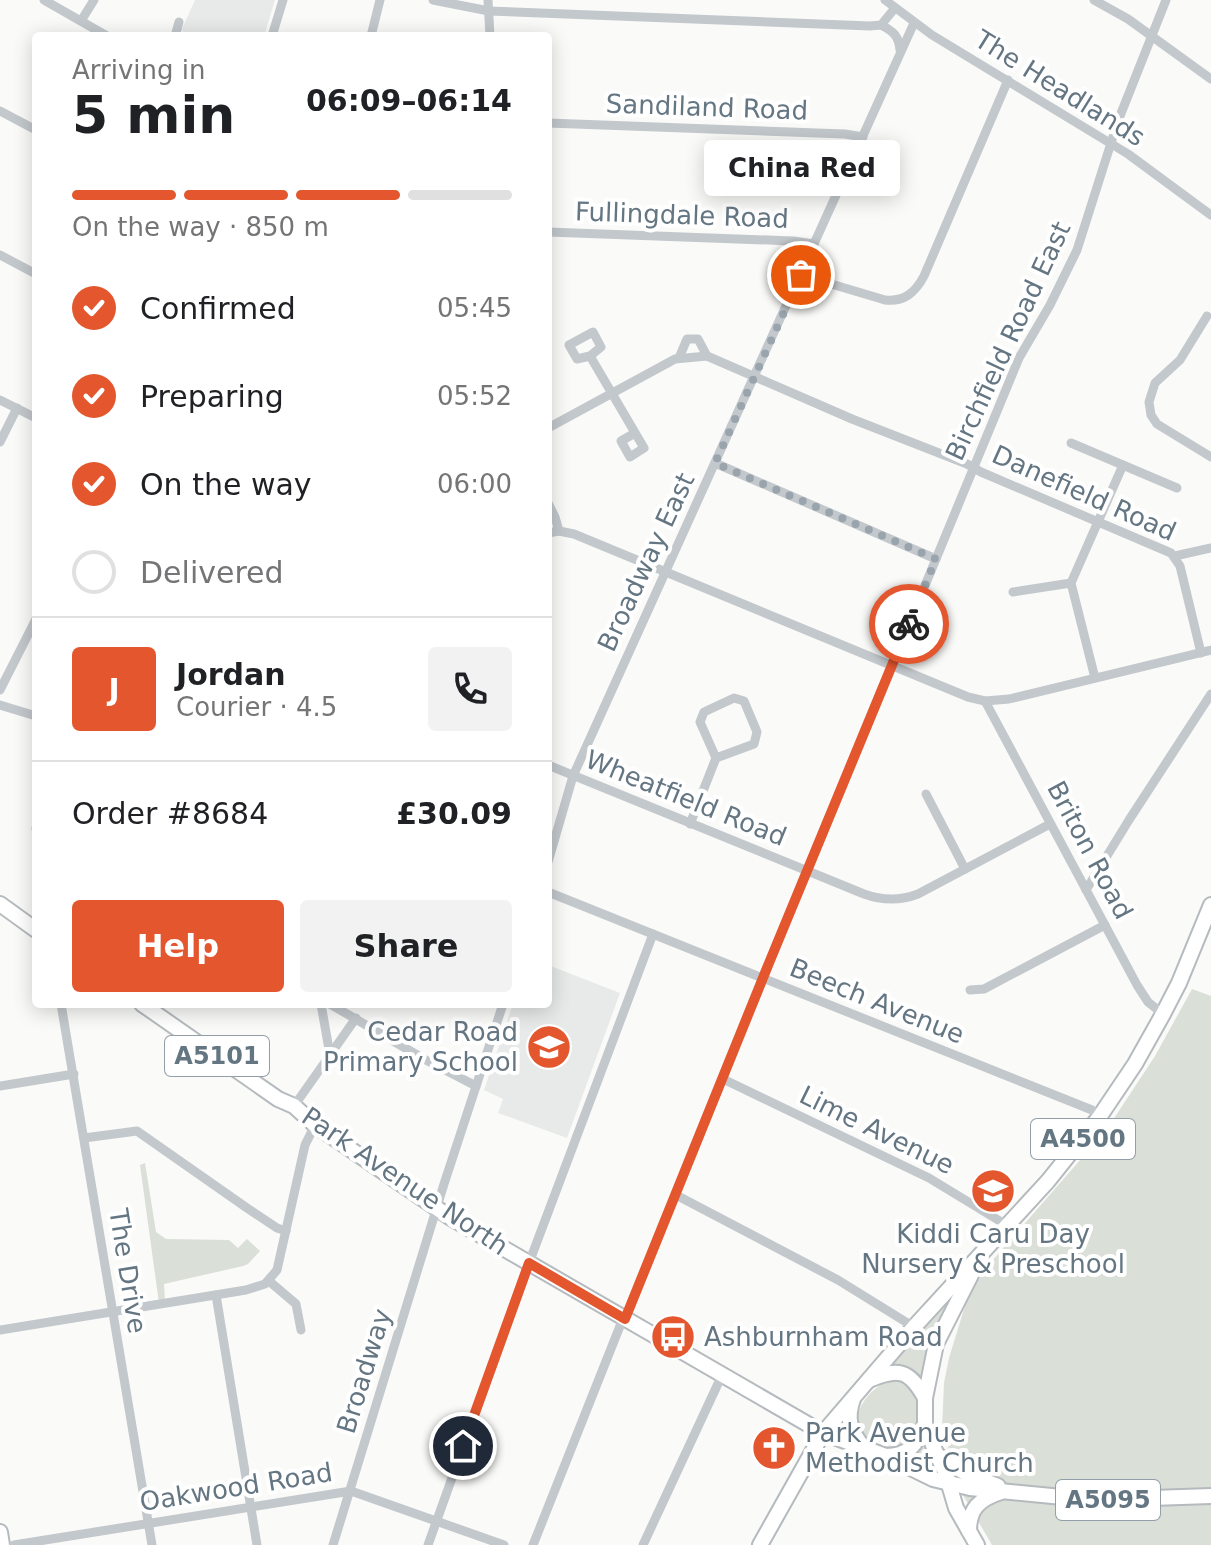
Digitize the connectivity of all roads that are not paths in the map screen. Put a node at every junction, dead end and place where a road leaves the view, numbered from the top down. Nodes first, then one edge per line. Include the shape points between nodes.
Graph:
1 (44, 0) edge
2 (94, 0) edge
3 (283, 0) edge
4 (380, 0) edge
5 (433, 0) edge
6 (885, 0) edge
7 (1094, 0) edge
8 (1166, 0) edge
9 (489, 6) edge
10 (895, 8) junction
11 (81, 21) junction
12 (179, 22) dead end
13 (914, 23) junction
14 (881, 25) junction
15 (100, 32) edge
16 (176, 32) edge
17 (273, 32) edge
18 (372, 32) edge
19 (490, 32) edge
20 (1152, 36) junction
21 (900, 53) junction
22 (1211, 79) edge
23 (1008, 80) junction
24 (0, 111) edge
25 (552, 123) edge
26 (32, 128) edge
27 (863, 137) junction
28 (1111, 143) junction
29 (1211, 215) edge
30 (552, 232) edge
31 (814, 244) junction
32 (0, 255) edge
33 (32, 272) edge
34 (801, 275) junction
35 (1207, 316) dead end
36 (590, 356) dead end
37 (707, 356) junction
38 (679, 358) junction
39 (755, 376) junction
40 (613, 393) junction
41 (0, 400) edge
42 (17, 408) junction
43 (32, 416) edge
44 (552, 426) edge
45 (635, 433) dead end
46 (0, 442) edge
47 (1071, 443) dead end
48 (1211, 457) edge
49 (715, 463) junction
50 (1123, 465) junction
51 (974, 468) junction
52 (1177, 488) dead end
53 (552, 511) edge
54 (1099, 522) junction
55 (553, 532) edge
56 (1211, 548) edge
57 (1175, 556) junction
58 (936, 559) junction
59 (665, 572) junction
60 (1071, 583) junction
61 (1013, 592) dead end
62 (32, 627) edge
63 (1206, 652) edge
64 (892, 665) junction
65 (1095, 678) junction
66 (0, 690) edge
67 (1211, 694) edge
68 (985, 701) junction
69 (0, 705) edge
70 (32, 715) edge
71 (716, 758) junction
72 (552, 767) edge
73 (573, 776) junction
74 (926, 794) dead end
75 (690, 824) junction
76 (1050, 824) junction
77 (552, 848) edge
78 (965, 869) junction
79 (807, 871) junction
80 (1086, 890) junction
81 (552, 894) edge
82 (0, 904) edge
83 (1211, 905) edge
84 (1105, 925) junction
85 (32, 927) edge
86 (653, 934) junction
87 (763, 978) junction
88 (970, 990) dead end
89 (62, 1008) edge
90 (148, 1008) edge
91 (322, 1008) edge
92 (337, 1008) edge
93 (502, 1008) edge
94 (1163, 1014) junction
95 (356, 1018) junction
96 (330, 1055) junction
97 (74, 1074) junction
98 (723, 1079) junction
99 (0, 1086) edge
100 (476, 1086) junction
101 (294, 1106) junction
102 (1100, 1116) junction
103 (315, 1125) junction
104 (84, 1138) junction
105 (676, 1195) junction
106 (437, 1209) junction
107 (1008, 1226) junction
108 (286, 1231) junction
109 (984, 1252) junction
110 (529, 1263) junction
111 (269, 1281) junction
112 (216, 1295) junction
113 (113, 1311) junction
114 (625, 1319) junction
115 (914, 1327) junction
116 (0, 1330) edge
117 (301, 1330) dead end
118 (722, 1375) junction
119 (868, 1380) junction
120 (853, 1398) junction
121 (925, 1398) junction
122 (838, 1415) junction
123 (800, 1420) junction
124 (925, 1424) junction
125 (823, 1433) junction
126 (841, 1439) junction
127 (863, 1447) junction
128 (936, 1453) junction
129 (812, 1455) junction
130 (886, 1456) junction
131 (927, 1476) junction
132 (949, 1484) junction
133 (351, 1491) junction
134 (1005, 1491) junction
135 (1211, 1496) edge
136 (251, 1508) junction
137 (956, 1508) junction
138 (436, 1521) junction
139 (148, 1524) junction
140 (0, 1532) edge
141 (969, 1532) junction
142 (2, 1545) edge
143 (14, 1545) edge
144 (152, 1545) edge
145 (257, 1545) edge
146 (333, 1545) edge
147 (428, 1545) edge
148 (504, 1545) edge
149 (533, 1545) edge
150 (643, 1545) edge
151 (760, 1545) edge
152 (977, 1545) edge

1 - 11 street
2 - 11 street
3 - 17 street
4 - 18 street
5 - 9 street
6 - 10 street, The Headlands
7 - 20 street
8 - 20 street, Birchfield Road East
9 - 14 street
9 - 19 street
10 - 13 street, The Headlands
10 - 14 street
11 - 15 street
12 - 16 street
13 - 21 street, Broadway East
13 - 23 street, The Headlands
14 - 21 street via 897,37
20 - 22 street
20 - 28 street, Birchfield Road East
21 - 27 street, Broadway East
23 - 28 street, The Headlands
23 - 34 street via 915,290 905,298 885,300
24 - 26 street
25 - 27 street, Sandiland Road
27 - 31 street, Broadway East
28 - 29 street, The Headlands
28 - 51 street, Birchfield Road East via 1077,250 1019,358
30 - 31 street, Fullingdale Road
31 - 34 street, Broadway East
32 - 33 street
34 - 39 street, Broadway East
35 - 48 street via 1180,360 1155,383 1149,402 1157,424
36 - 40 street
37 - 38 street, Danefield Road
37 - 38 street, Danefield Road via 698,339 687,339
37 - 39 street, Danefield Road
38 - 40 street, Danefield Road
39 - 49 street, Broadway East
39 - 51 street, Danefield Road
40 - 44 street, Danefield Road
40 - 45 street
41 - 42 street
42 - 43 street
42 - 46 street
47 - 50 street
49 - 58 street
49 - 59 street, Broadway East
50 - 52 street
50 - 54 street
51 - 54 street, Danefield Road
51 - 58 street, Birchfield Road East
53 - 55 street
54 - 57 street, Danefield Road
54 - 60 street
55 - 59 street via 574,534
56 - 57 street
57 - 63 street, Danefield Road
58 - 64 street, Birchfield Road East
59 - 64 street
59 - 73 street, Broadway East
60 - 61 street
60 - 65 street
62 - 66 street
63 - 65 street
64 - 68 street
64 - 79 street, Birchfield Road East
65 - 68 street
67 - 80 street
68 - 76 street, Briton Road
69 - 70 street
71 - 71 street via 700,722 704,712 734,698 744,701 757,732 754,744
71 - 75 street
72 - 73 street, Wheatfield Road
73 - 75 street, Wheatfield Road
73 - 77 street, Broadway East
74 - 78 street
75 - 79 street, Wheatfield Road
76 - 78 street, Wheatfield Road
76 - 80 street, Briton Road
78 - 79 street, Wheatfield Road via 918,894 893,900 871,897
79 - 87 street, Birchfield Road East
80 - 84 street, Briton Road
81 - 86 street, Beech Avenue
82 - 85 main road
83 - 94 main road, A4500
84 - 88 street via 984,989
84 - 94 street, Briton Road via 1143,995
86 - 87 street, Beech Avenue
86 - 110 street
87 - 98 street, Birchfield Road East
87 - 102 street, Beech Avenue
89 - 97 street, The Drive
90 - 101 main road, Park Avenue North / A5101
91 - 96 street
92 - 95 street
93 - 100 street
94 - 102 main road, A4500
95 - 96 street
95 - 100 street
96 - 101 street
97 - 99 street
97 - 104 street, The Drive
98 - 105 street, Birchfield Road East
98 - 107 street, Lime Avenue via 929,1178
100 - 106 street
101 - 103 main road, Park Avenue North / A5101
102 - 107 main road, A4500
103 - 106 main road, Park Avenue North / A5101
103 - 108 street via 305,1145
104 - 108 street via 137,1131
104 - 113 street, The Drive
105 - 114 street, Birchfield Road East
105 - 115 street via 838,1280
106 - 110 main road, Park Avenue North / A5101
106 - 133 street, Broadway
107 - 109 main road, A4500
108 - 111 street via 277,1270
109 - 115 main road, A4500
109 - 121 main road, A4500 via 936,1344
110 - 114 main road, Park Avenue North / A5101
110 - 138 street
111 - 112 street
111 - 117 street via 296,1304
112 - 113 street
112 - 136 street
113 - 116 street
113 - 139 street, The Drive
114 - 118 main road, Park Avenue North / A5101
114 - 149 street, Birchfield Road East
115 - 119 main road, A4500
118 - 123 main road, Park Avenue North / A5101
118 - 150 street
119 - 120 main road, A4500
119 - 121 main road via 899,1372 913,1379
120 - 122 main road
120 - 127 main road via 850,1421
121 - 124 main road, A4500
122 - 123 main road via 821,1423
122 - 125 main road
123 - 125 main road, A5101
123 - 129 main road via 812,1436
124 - 128 main road, A4500
124 - 130 main road via 908,1451
125 - 126 main road, A5101
125 - 129 main road
126 - 127 main road, A5101
126 - 129 main road
127 - 130 main road, A4500
128 - 132 main road, A4500
128 - 134 main road, A5095
129 - 151 main road
130 - 131 main road, A4500
131 - 132 main road, A5095
131 - 137 main road, A4500
132 - 134 main road, A5095
132 - 137 main road, A4500
133 - 136 street, Oakwood Road
133 - 138 street, Oakwood Road
133 - 146 street, Broadway
134 - 135 main road, A5095 via 1093,1500
134 - 141 main road via 979,1503
136 - 139 street, Oakwood Road
136 - 145 street
137 - 141 main road, A4500
138 - 147 street
138 - 148 street, Oakwood Road
139 - 143 street, Oakwood Road
139 - 144 street, The Drive
140 - 142 main road
141 - 152 main road, A4500

